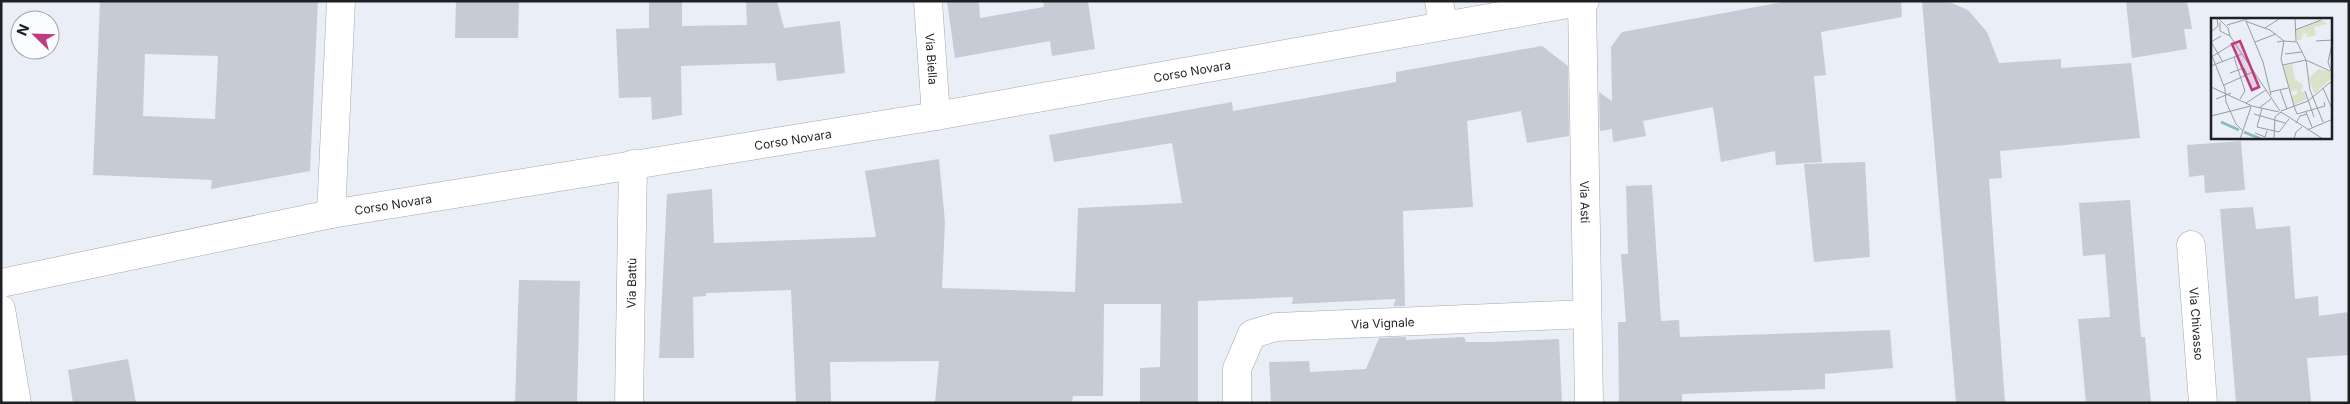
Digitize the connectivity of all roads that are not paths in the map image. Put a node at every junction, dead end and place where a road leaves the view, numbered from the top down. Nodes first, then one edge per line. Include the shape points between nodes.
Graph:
1 (341, 1) edge
2 (928, 1) edge
3 (1584, 2) edge
4 (1441, 14) edge
5 (936, 116) junction
6 (633, 164) junction
7 (331, 214) junction
8 (2192, 245) dead end
9 (1, 284) edge
10 (1, 309) edge
11 (1587, 314) junction
12 (17, 403) edge
13 (629, 403) edge
14 (1237, 403) edge
15 (1588, 403) edge
16 (2202, 403) edge

1 - 7 street
2 - 5 street, Via Biella
3 - 4 street, Corso Novara
3 - 11 street, Via Asti
4 - 5 street, Corso Novara
5 - 6 street, Corso Novara
6 - 7 street, Corso Novara
6 - 13 street, Via Battù
7 - 9 street, Corso Novara
8 - 16 street, Via Chivasso
10 - 12 street
11 - 14 street, Via Vignale via 1276,327 1252,334 1237,369
11 - 15 street, Via Asti

